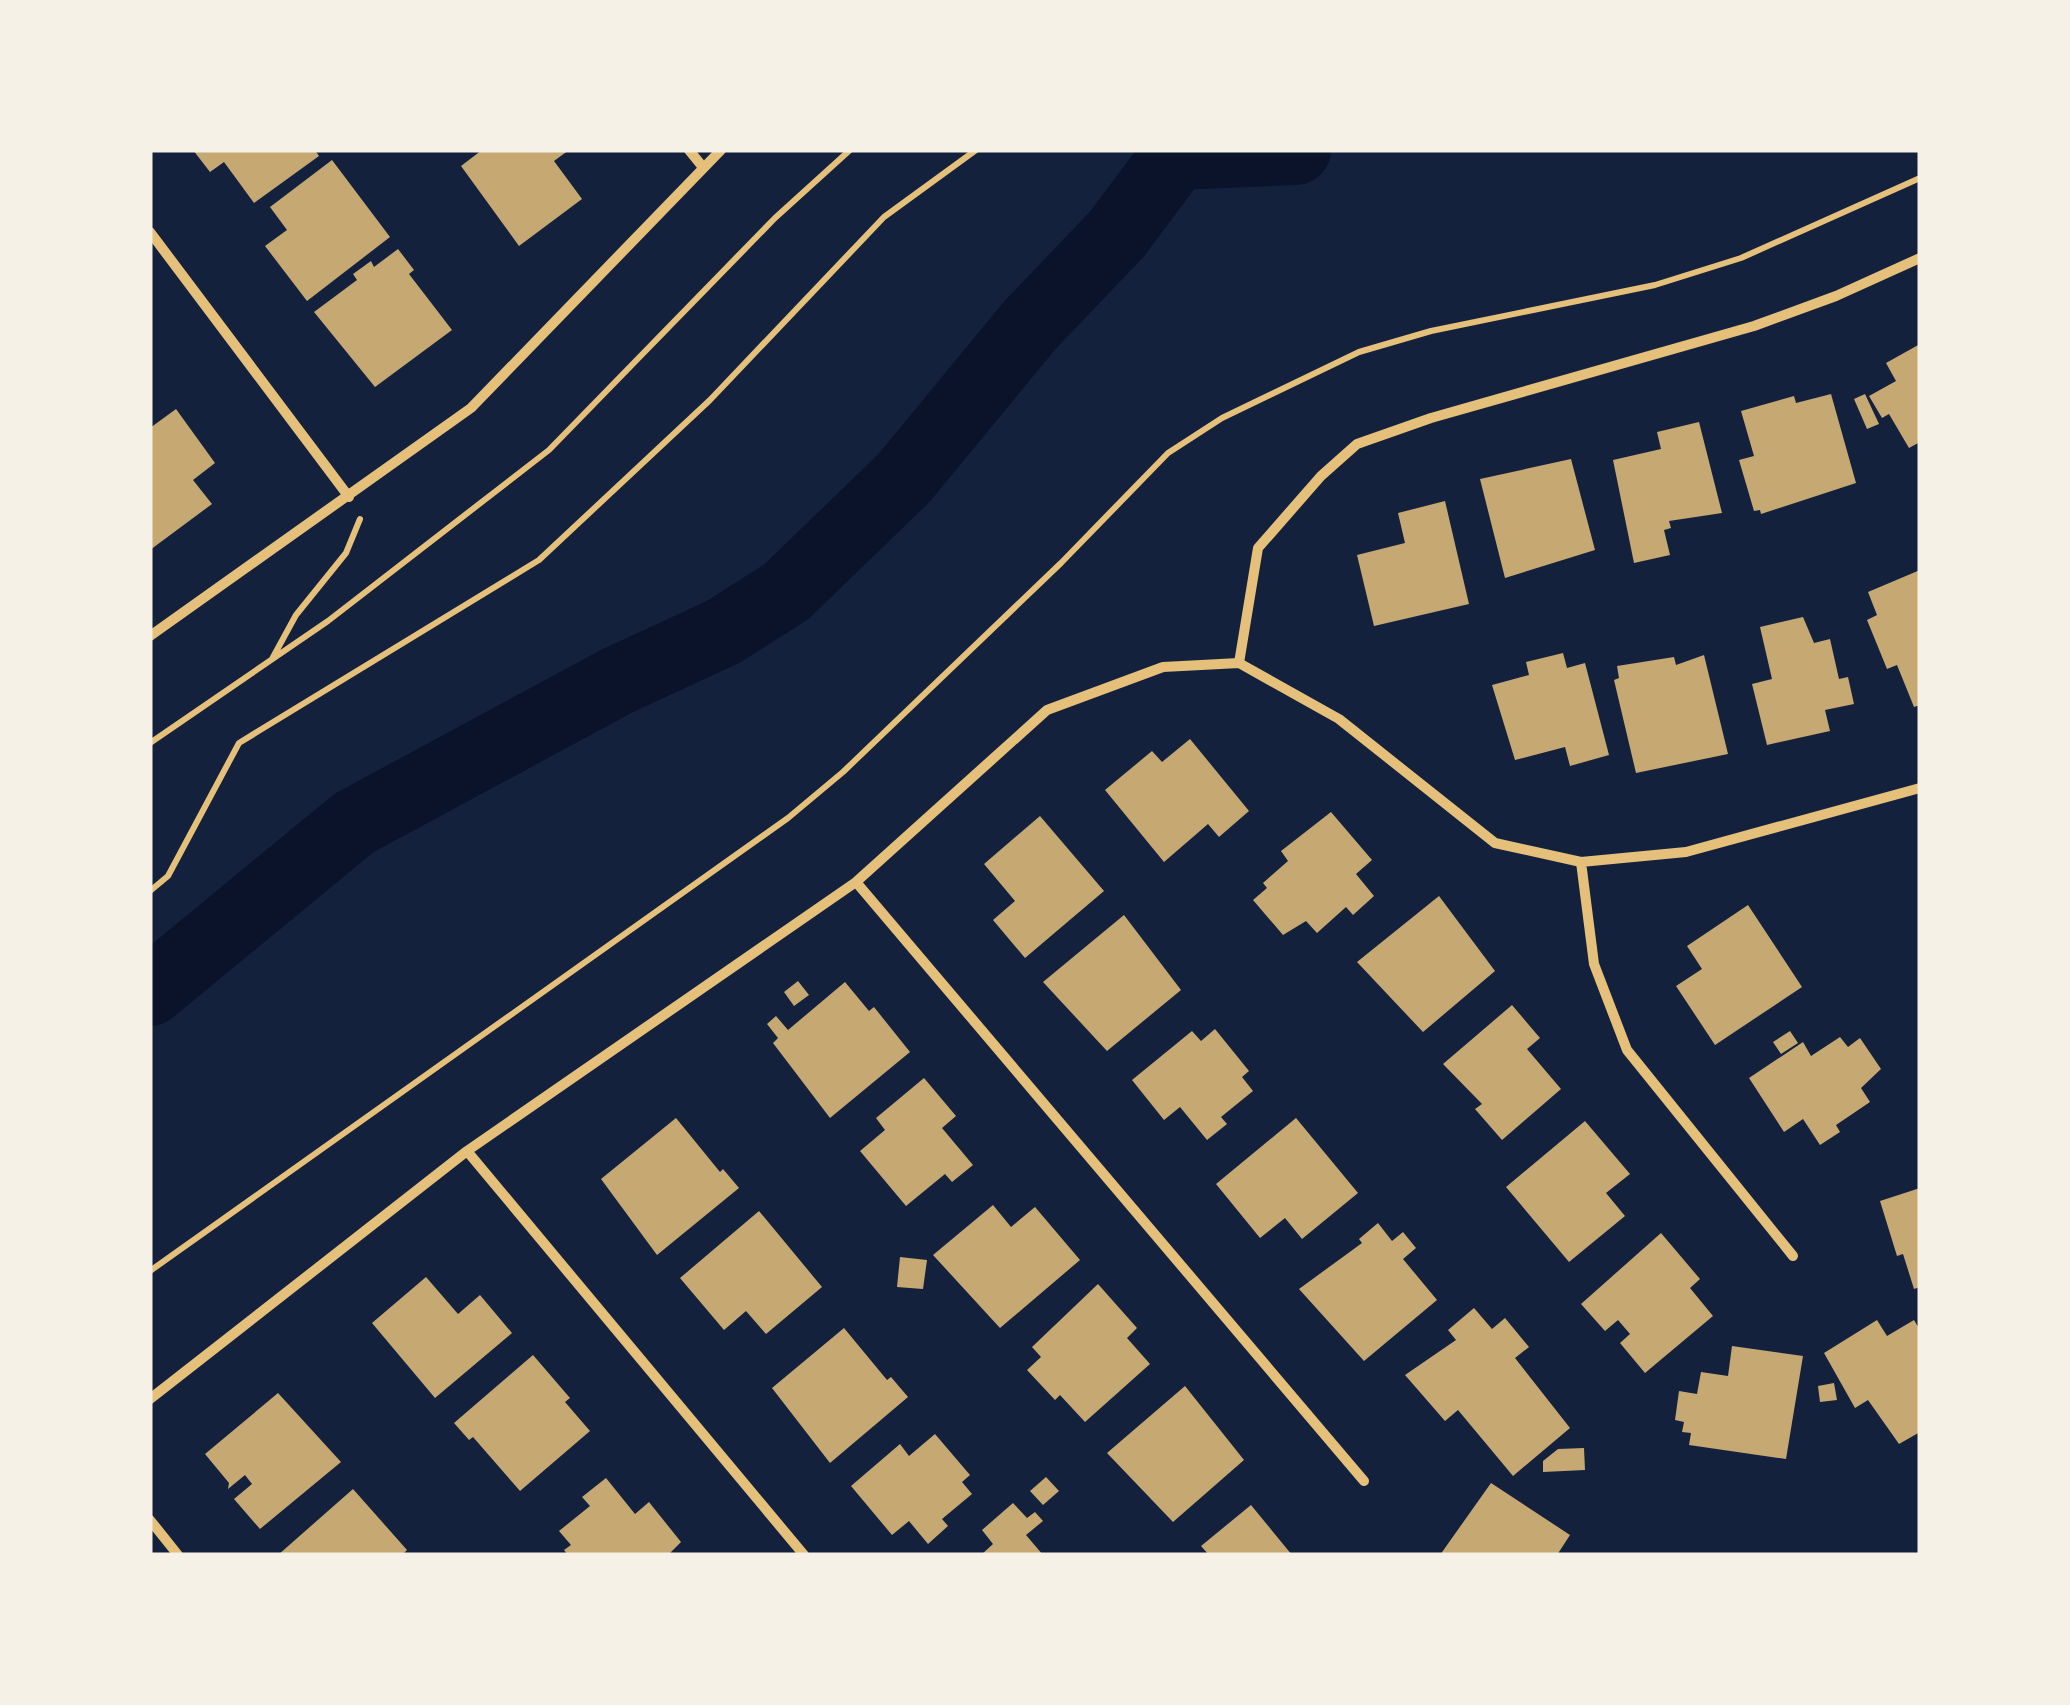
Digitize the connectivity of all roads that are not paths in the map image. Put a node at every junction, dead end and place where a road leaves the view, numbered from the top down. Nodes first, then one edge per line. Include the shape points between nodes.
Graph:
1 (689, 150) edge
2 (721, 150) edge
3 (702, 166) junction
4 (150, 232) edge
5 (1920, 258) edge
6 (349, 497) junction
7 (150, 636) edge
8 (1239, 663) junction
9 (1920, 788) edge
10 (1581, 862) junction
11 (856, 882) junction
12 (467, 1152) junction
13 (1793, 1256) dead end
14 (150, 1399) edge
15 (1364, 1480) dead end
16 (150, 1520) edge
17 (178, 1555) edge
18 (804, 1555) edge

1 - 3 street
2 - 3 street
3 - 6 street via 471,408
4 - 6 street
5 - 8 street via 1754,326 1356,444 1258,548
6 - 7 street
8 - 10 street via 1338,719 1496,843
8 - 11 street via 1164,667 1047,710
9 - 10 street via 1686,852
10 - 13 street via 1594,964 1627,1050
11 - 12 street
11 - 15 street
12 - 14 street
12 - 18 street
16 - 17 street

